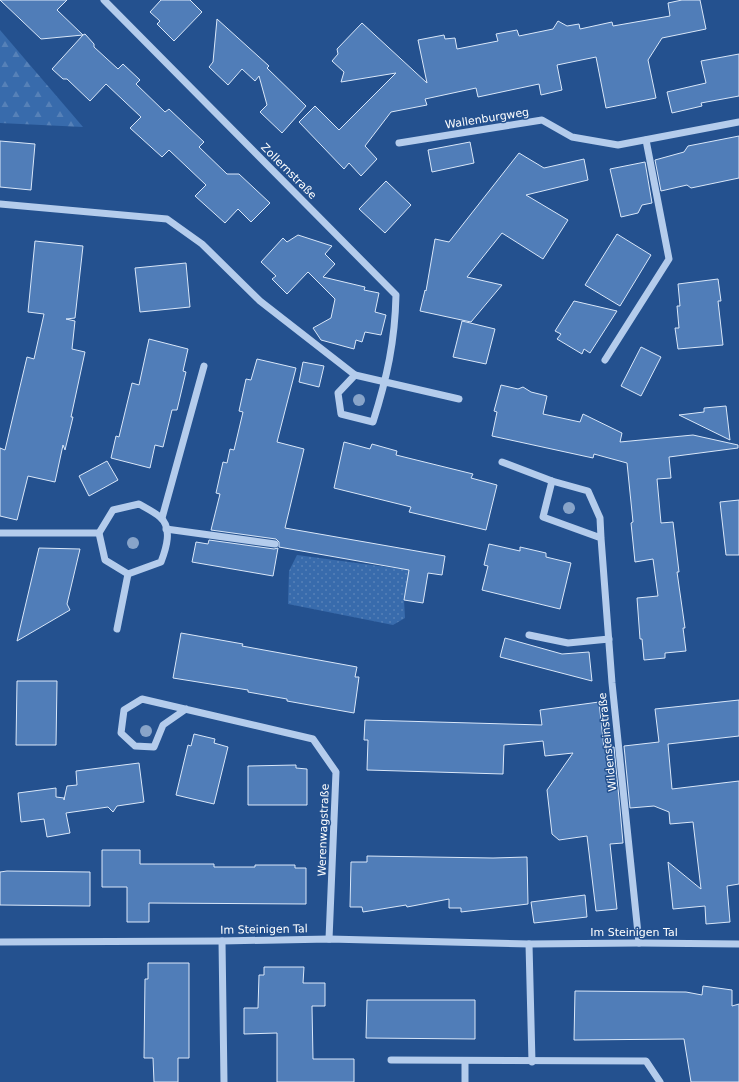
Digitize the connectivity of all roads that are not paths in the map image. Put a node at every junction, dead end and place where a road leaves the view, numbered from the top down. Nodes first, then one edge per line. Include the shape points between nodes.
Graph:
1 (104, 0) edge
2 (739, 122) edge
3 (646, 140) junction
4 (399, 143) dead end
5 (0, 204) edge
6 (605, 360) dead end
7 (204, 366) dead end
8 (355, 375) junction
9 (386, 382) junction
10 (459, 399) dead end
11 (502, 462) dead end
12 (552, 481) junction
13 (162, 518) junction
14 (166, 528) junction
15 (0, 533) edge
16 (99, 533) junction
17 (601, 538) junction
18 (275, 544) dead end
19 (128, 574) junction
20 (117, 629) dead end
21 (529, 634) dead end
22 (609, 639) junction
23 (186, 709) junction
24 (329, 939) junction
25 (0, 942) edge
26 (222, 942) junction
27 (639, 943) junction
28 (529, 944) junction
29 (739, 944) edge
30 (392, 1060) dead end
31 (465, 1061) junction
32 (532, 1062) junction
33 (224, 1082) edge
34 (465, 1082) edge
35 (660, 1082) edge

1 - 9 street, Zollernstraße via 396,295 395,330
2 - 3 street, Wallenburgweg
3 - 4 street, Wallenburgweg via 618,145 572,137 542,120
3 - 6 street via 668,259
5 - 8 street via 167,219 202,244 260,301
7 - 13 street
8 - 9 street
8 - 9 street, Zollernstraße via 338,393 340,414 373,422
9 - 10 street
11 - 12 street
12 - 17 street, Wildensteinstraße via 588,491 600,518
12 - 17 street via 543,517
13 - 14 street
13 - 16 street via 139,504 113,510
14 - 18 street
14 - 19 street via 168,544 161,562
15 - 16 street
16 - 19 street via 105,560
17 - 22 street, Wildensteinstraße
19 - 20 street
21 - 22 street via 568,643
22 - 27 street, Wildensteinstraße
23 - 23 street, Werenwagstraße via 142,699 124,710 121,733 135,746 154,747 163,725
23 - 24 street, Werenwagstraße via 313,739 336,772
24 - 26 street, Im Steinigen Tal
24 - 28 street, Im Steinigen Tal
25 - 26 street, Im Steinigen Tal
26 - 33 street
27 - 28 street, Im Steinigen Tal
27 - 29 street, Im Steinigen Tal
28 - 32 street
30 - 31 street
31 - 32 street
31 - 34 street
32 - 35 street via 646,1061

